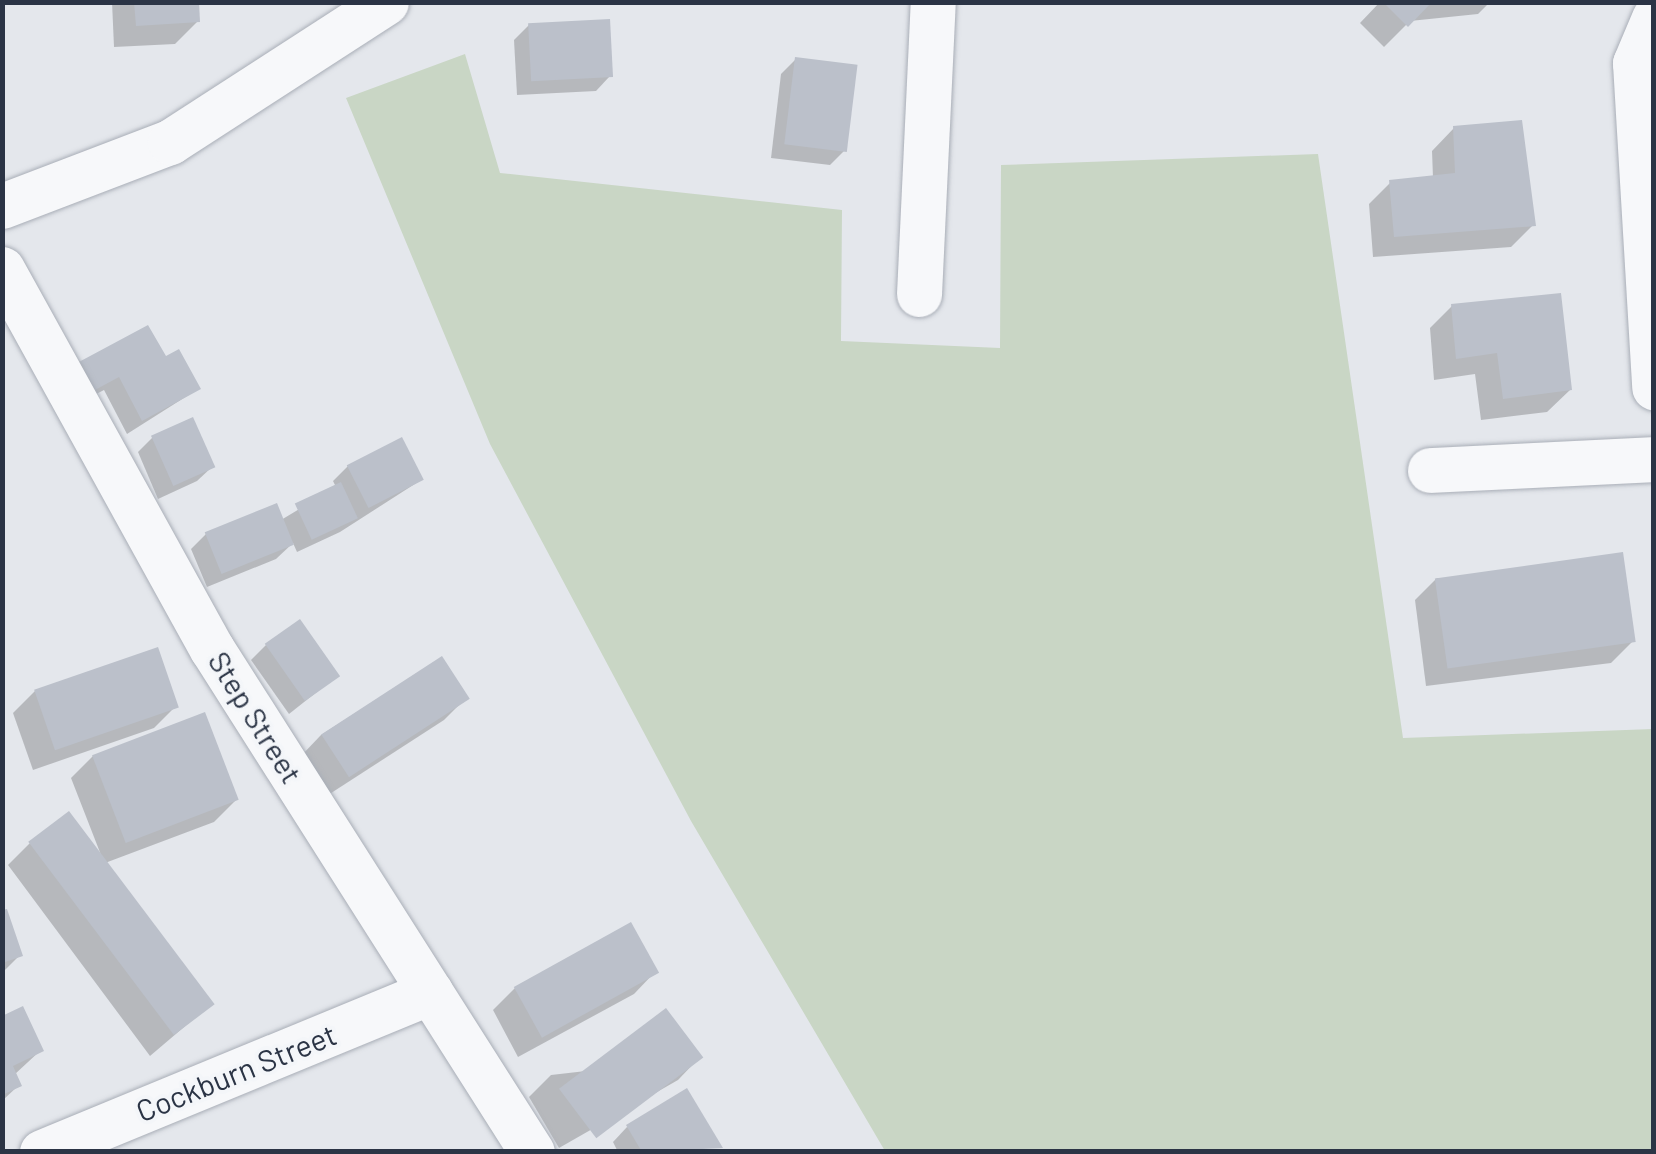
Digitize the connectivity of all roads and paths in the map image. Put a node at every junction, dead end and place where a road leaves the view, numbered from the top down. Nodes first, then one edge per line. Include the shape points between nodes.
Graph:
1 (386, 2) edge
2 (933, 2) edge
3 (1654, 18) edge
4 (2, 206) edge
5 (2, 269) edge
6 (919, 294) dead end
7 (1654, 387) edge
8 (1654, 459) edge
9 (1430, 470) dead end
10 (430, 992) junction
11 (42, 1152) edge
12 (532, 1152) edge

1 - 4 street via 170,142
2 - 6 street
3 - 7 street via 1634,64
5 - 10 street, Step Street via 212,649
8 - 9 street
10 - 11 street, Cockburn Street
10 - 12 street, Step Street

